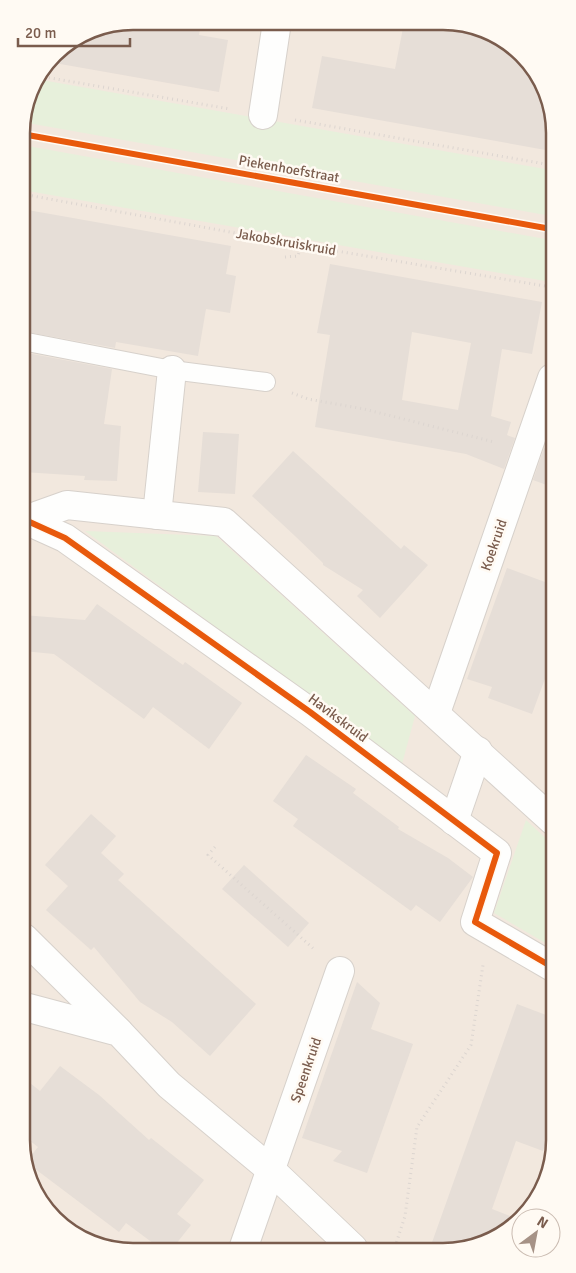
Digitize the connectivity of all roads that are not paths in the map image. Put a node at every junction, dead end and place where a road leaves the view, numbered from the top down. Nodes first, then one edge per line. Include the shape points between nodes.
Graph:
1 (276, 30) edge
2 (263, 115) dead end
3 (30, 343) edge
4 (172, 370) junction
5 (266, 382) road end
6 (546, 395) edge
7 (157, 515) junction
8 (30, 517) edge
9 (30, 522) edge
10 (436, 712) junction
11 (478, 751) junction
12 (546, 814) edge
13 (454, 821) junction
14 (30, 944) edge
15 (546, 963) edge
16 (340, 971) road end
17 (30, 1008) edge
18 (119, 1032) junction
19 (272, 1170) junction
20 (245, 1243) edge
21 (347, 1243) edge

1 - 2 street
3 - 4 lane
4 - 5 lane
4 - 7 street
6 - 10 street, Koekruid
7 - 8 street, Havikskruid via 67,505
7 - 10 street, Havikskruid via 224,522
9 - 13 street, Havikskruid via 65,538 310,712
10 - 11 street, Havikskruid
11 - 12 street, Havikskruid
11 - 13 street
13 - 15 street, Havikskruid via 497,853 475,922
14 - 18 street
16 - 19 street, Speenkruid
17 - 18 street
18 - 19 street via 169,1085
19 - 20 street, Speenkruid
19 - 21 street

